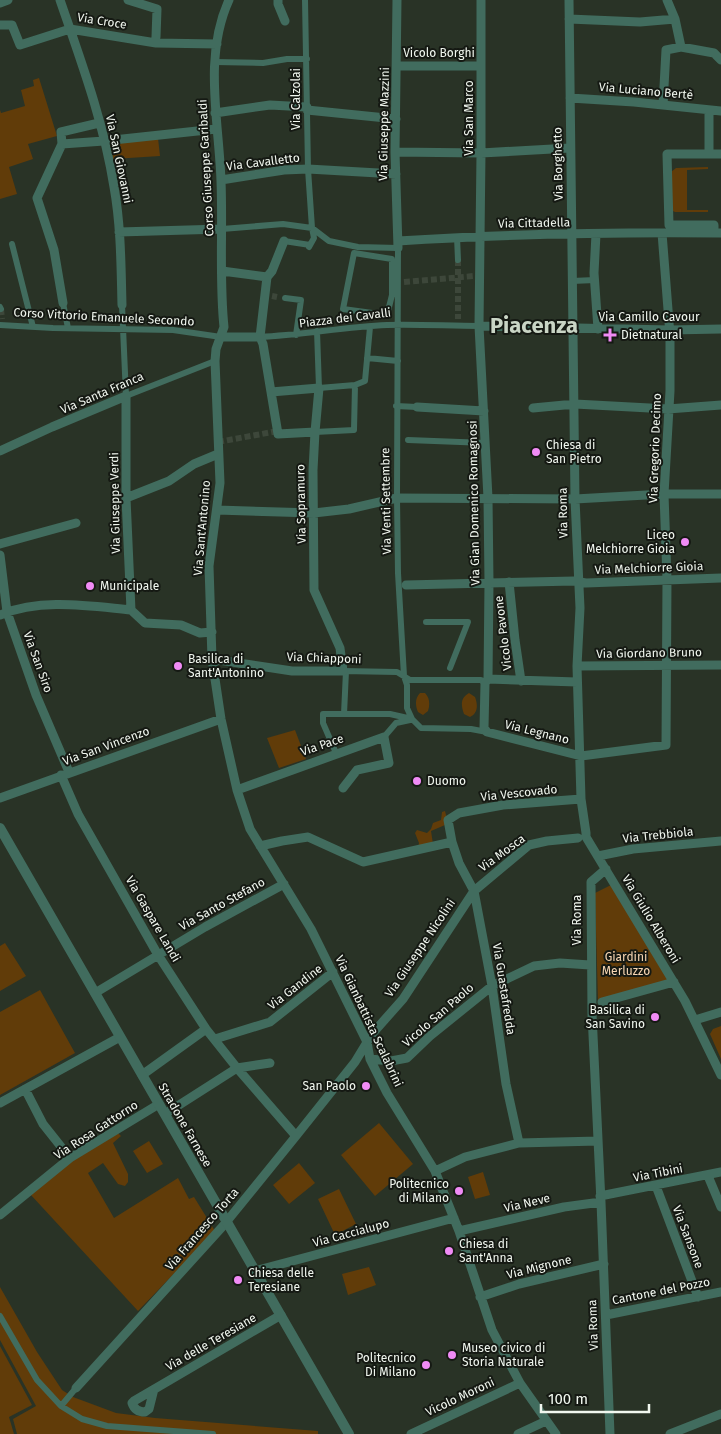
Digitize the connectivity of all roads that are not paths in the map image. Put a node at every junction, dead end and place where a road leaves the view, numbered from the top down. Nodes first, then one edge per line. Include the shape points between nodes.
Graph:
1 (8, 0) edge
2 (60, 0) edge
3 (128, 0) edge
4 (229, 0) edge
5 (278, 0) edge
6 (305, 0) edge
7 (397, 0) edge
8 (481, 0) edge
9 (569, 0) edge
10 (667, 0) edge
11 (0, 3) edge
12 (569, 19) junction
13 (675, 19) junction
14 (286, 21) dead end
15 (0, 25) edge
16 (70, 29) junction
17 (156, 37) dead end
18 (216, 44) junction
19 (681, 47) junction
20 (307, 59) junction
21 (721, 60) edge
22 (215, 62) junction
23 (397, 66) junction
24 (481, 66) junction
25 (570, 98) junction
26 (663, 105) junction
27 (307, 108) junction
28 (709, 110) junction
29 (721, 111) edge
30 (215, 113) junction
31 (396, 119) junction
32 (99, 123) junction
33 (216, 129) junction
34 (104, 141) junction
35 (62, 144) junction
36 (570, 148) junction
37 (395, 152) junction
38 (482, 153) junction
39 (709, 154) junction
40 (721, 154) edge
41 (308, 169) junction
42 (396, 174) junction
43 (221, 180) junction
44 (312, 228) junction
45 (222, 229) junction
46 (119, 232) junction
47 (667, 233) junction
48 (718, 233) edge
49 (596, 234) junction
50 (571, 235) junction
51 (457, 237) junction
52 (480, 237) junction
53 (284, 242) joint
54 (12, 244) dead end
55 (398, 244) junction
56 (354, 252) joint
57 (458, 260) tunnel mouth
58 (222, 271) junction
59 (477, 276) joint
60 (267, 277) junction
61 (595, 280) junction
62 (572, 281) junction
63 (276, 296) junction
64 (63, 303) joint
65 (122, 305) joint
66 (2, 323) edge
67 (397, 326) junction
68 (479, 326) junction
69 (33, 327) junction
70 (370, 327) junction
71 (68, 328) junction
72 (124, 328) junction
73 (573, 328) junction
74 (598, 329) junction
75 (721, 329) edge
76 (670, 330) junction
77 (318, 331) junction
78 (296, 335) junction
79 (221, 337) junction
80 (260, 337) junction
81 (367, 358) junction
82 (215, 361) junction
83 (398, 361) junction
84 (355, 385) junction
85 (320, 388) junction
86 (271, 392) junction
87 (126, 396) junction
88 (575, 404) junction
89 (721, 405) edge
90 (396, 406) junction
91 (418, 407) joint
92 (533, 408) dead end
93 (668, 409) junction
94 (484, 411) junction
95 (314, 432) junction
96 (402, 439) junction
97 (486, 443) junction
98 (0, 451) edge
99 (218, 454) junction
100 (664, 494) junction
101 (721, 494) edge
102 (126, 498) junction
103 (397, 498) junction
104 (488, 498) junction
105 (575, 499) junction
106 (217, 510) junction
107 (314, 513) junction
108 (76, 523) dead end
109 (0, 544) edge
110 (0, 555) edge
111 (721, 578) edge
112 (667, 579) junction
113 (489, 582) junction
114 (510, 582) junction
115 (578, 582) junction
116 (402, 585) junction
117 (131, 610) junction
118 (3, 614) edge
119 (426, 622) dead end
120 (212, 632) junction
121 (212, 659) junction
122 (668, 665) junction
123 (721, 665) edge
124 (577, 666) junction
125 (345, 671) junction
126 (448, 674) junction
127 (404, 676) junction
128 (486, 681) junction
129 (521, 681) junction
130 (578, 682) junction
131 (344, 714) junction
132 (222, 719) junction
133 (412, 719) junction
134 (487, 732) junction
135 (384, 737) junction
136 (336, 753) junction
137 (581, 756) junction
138 (65, 774) junction
139 (343, 788) dead end
140 (237, 790) junction
141 (0, 798) edge
142 (581, 799) junction
143 (459, 813) joint
144 (0, 828) edge
145 (578, 838) dead end
146 (452, 842) junction
147 (721, 842) edge
148 (260, 846) junction
149 (598, 856) junction
150 (606, 869) junction
151 (284, 884) junction
152 (474, 891) junction
153 (158, 955) junction
154 (590, 966) junction
155 (333, 972) junction
156 (674, 982) junction
157 (492, 986) junction
158 (95, 993) junction
159 (602, 1002) dead end
160 (721, 1012) edge
161 (695, 1020) junction
162 (206, 1029) junction
163 (120, 1037) junction
164 (214, 1039) junction
165 (367, 1042) junction
166 (370, 1059) junction
167 (355, 1062) joint
168 (270, 1063) dead end
169 (237, 1068) junction
170 (142, 1074) junction
171 (721, 1075) edge
172 (26, 1089) junction
173 (0, 1103) edge
174 (159, 1104) junction
175 (164, 1114) junction
176 (296, 1136) junction
177 (598, 1141) junction
178 (519, 1143) junction
179 (70, 1158) junction
180 (435, 1171) junction
181 (721, 1172) edge
182 (708, 1176) junction
183 (656, 1186) junction
184 (601, 1199) junction
185 (721, 1207) edge
186 (0, 1215) edge
187 (454, 1218) junction
188 (227, 1221) junction
189 (459, 1231) junction
190 (604, 1264) junction
191 (255, 1271) junction
192 (721, 1292) edge
193 (480, 1297) junction
194 (698, 1297) junction
195 (606, 1315) junction
196 (0, 1316) edge
197 (281, 1316) junction
198 (520, 1383) junction
199 (76, 1388) joint
200 (154, 1389) dead end
201 (61, 1406) junction
202 (721, 1414) edge
203 (546, 1421) junction
204 (170, 1432) edge
205 (213, 1434) edge
206 (349, 1434) edge
207 (411, 1434) edge
208 (518, 1434) edge
209 (556, 1434) edge
210 (610, 1434) edge
211 (670, 1434) edge

1 - 11 street
2 - 16 street, Via San Giovanni
3 - 17 street via 157,9
4 - 18 street, Corso Giuseppe Garibaldi
5 - 14 street
6 - 20 street, Via Calzolai
7 - 23 street, Via Giuseppe Mazzini
8 - 24 street, Via San Marco
9 - 12 street, Via Borghetto
10 - 13 street
12 - 13 street via 640,22
12 - 25 street, Via Borghetto
13 - 19 street
15 - 16 street, Via Croce via 12,25 20,45
16 - 18 street, Via Croce via 156,43
16 - 32 street, Via San Giovanni
18 - 22 street, Corso Giuseppe Garibaldi
19 - 21 street via 714,53
19 - 26 street via 666,50
20 - 22 street via 287,58 262,63
20 - 27 street, Via Calzolai
22 - 30 street, Corso Giuseppe Garibaldi
23 - 24 street, Vicolo Borghi
23 - 31 street, Via Giuseppe Mazzini
24 - 38 street, Via San Marco
25 - 26 street, Via Luciano Bertè
25 - 36 street, Via Borghetto
26 - 28 street, Via Luciano Bertè
27 - 30 street via 270,106
27 - 31 street
27 - 41 street, Via Calzolai
28 - 29 street, Via Luciano Bertè
28 - 39 street
30 - 33 street, Corso Giuseppe Garibaldi
31 - 37 street, Via Giuseppe Mazzini
32 - 34 street, Via San Giovanni
32 - 35 street via 61,132
33 - 34 street
33 - 43 street, Corso Giuseppe Garibaldi
34 - 35 street
34 - 46 street, Via San Giovanni
35 - 64 street via 38,198 54,250
36 - 38 street
36 - 50 street, Via Borghetto
37 - 38 street
37 - 42 street, Via Giuseppe Mazzini
38 - 52 street, Via San Marco
39 - 40 street
39 - 48 street via 667,154 669,225 714,225
41 - 42 street, Via Cavalletto
41 - 43 street, Via Cavalletto
41 - 44 street, Via Calzolai
42 - 55 street, Via Giuseppe Mazzini
43 - 45 street, Corso Giuseppe Garibaldi
44 - 45 street via 283,224
44 - 53 street via 314,238 310,246
44 - 55 street via 329,241 358,247
45 - 46 street
45 - 58 street, Corso Giuseppe Garibaldi
46 - 65 street, Via San Giovanni
47 - 48 street, Via Cittadella
47 - 49 street, Via Cittadella
47 - 76 street, Via Gregorio Decimo via 666,295
49 - 50 street, Via Cittadella
49 - 61 street
50 - 52 street, Via Cittadella
50 - 62 street, Via Borghetto
51 - 52 street, Via Cittadella
51 - 55 street, Via Cittadella
51 - 57 street
52 - 59 street, Via San Marco
53 - 60 street
54 - 69 street
55 - 67 street, Piazza dei Cavalli
56 - 56 street, Piazza dei Cavalli via 392,259 392,295 387,316 343,309
58 - 60 street
58 - 79 street, Corso Giuseppe Garibaldi via 224,327
59 - 68 street, Via Gian Domenico Romagnosi
60 - 63 street
61 - 62 street
61 - 74 street
62 - 73 street, Via Borghetto
63 - 78 street, Piazza dei Cavalli via 302,300
63 - 80 street
64 - 71 street
65 - 72 street, Via San Giovanni
66 - 69 street, Corso Vittorio Emanuele Secondo
67 - 68 street, Via Camillo Cavour via 458,323
67 - 70 street, Piazza dei Cavalli
67 - 83 street, Via Venti Settembre
68 - 73 street, Via Camillo Cavour
68 - 94 street, Via Gian Domenico Romagnosi
69 - 71 street, Corso Vittorio Emanuele Secondo
70 - 77 street, Piazza dei Cavalli
70 - 81 street
71 - 72 street, Corso Vittorio Emanuele Secondo
72 - 79 street, Corso Vittorio Emanuele Secondo via 173,330
72 - 87 street, Via San Giovanni
73 - 74 street, Via Camillo Cavour
73 - 88 street, Via Roma
74 - 76 street, Via Camillo Cavour
75 - 76 street, Via Camillo Cavour
76 - 93 street, Via Gregorio Decimo
77 - 78 street, Piazza dei Cavalli
77 - 85 street, Via Sopramuro
78 - 80 street, Corso Vittorio Emanuele Secondo
79 - 80 street, Corso Vittorio Emanuele Secondo
79 - 82 street, Via Sant'Antonino
80 - 86 street via 264,344
81 - 83 street
81 - 84 street via 365,381
82 - 87 street, Via Santa Franca
82 - 99 street, Via Sant'Antonino
83 - 90 street, Via Venti Settembre
84 - 85 street
84 - 95 street via 354,430
85 - 86 street
85 - 95 street, Via Sopramuro
86 - 95 street via 278,434
87 - 98 street, Via Santa Franca
87 - 102 street, Via Giuseppe Verdi
88 - 92 street
88 - 93 street
88 - 105 street, Via Roma
89 - 93 street
90 - 91 street
90 - 96 street, Via Venti Settembre
91 - 94 street
93 - 100 street, Via Gregorio Decimo
94 - 97 street, Via Gian Domenico Romagnosi
95 - 107 street, Via Sopramuro
96 - 97 street
96 - 103 street, Via Venti Settembre
97 - 104 street, Via Gian Domenico Romagnosi
99 - 102 street via 194,464 169,481
99 - 106 street, Via Sant'Antonino via 220,483
100 - 101 street
100 - 105 street
100 - 112 street, Via Gregorio Decimo
102 - 117 street, Via Giuseppe Verdi
103 - 104 street
103 - 107 street
103 - 116 street, Via Venti Settembre
104 - 105 street
104 - 113 street, Via Gian Domenico Romagnosi
105 - 115 street, Via Roma
106 - 107 street
106 - 120 street, Via Sant'Antonino via 209,566
107 - 125 street, Via Sopramuro via 314,590 340,648
108 - 109 street
110 - 118 street, Via San Siro
111 - 112 street, Via Melchiorre Gioia
112 - 115 street, Via Melchiorre Gioia
112 - 122 street, Via Gregorio Decimo
113 - 114 street, Via Melchiorre Gioia
113 - 116 street, Via Melchiorre Gioia
113 - 128 street, Via Gian Domenico Romagnosi
114 - 115 street, Via Melchiorre Gioia
114 - 129 street, Vicolo Pavone
115 - 124 street, Via Roma
116 - 127 street, Via Venti Settembre
117 - 118 street via 61,604
117 - 120 street via 145,623 181,625 200,633
118 - 138 street, Via San Siro
119 - 126 street via 468,622
120 - 121 street, Via Gianbattista Scalabrini
121 - 125 street, Via Chiapponi via 292,670
121 - 132 street, Via Gianbattista Scalabrini
122 - 123 street, Via Giordano Bruno
122 - 124 street, Via Giordano Bruno
122 - 137 street, Via Gregorio Decimo via 666,745
124 - 130 street, Via Roma
125 - 127 street, Via Chiapponi via 397,672
125 - 131 street
126 - 127 street, Via Chiapponi via 410,680
126 - 128 street, Via Chiapponi
127 - 133 street, Via Venti Settembre via 407,708
128 - 129 street
128 - 134 street, Via Gian Domenico Romagnosi via 484,728
129 - 130 street
130 - 137 street, Via Roma
131 - 133 street via 390,714
131 - 136 street via 323,714 322,717
132 - 138 street, Via San Vincenzo
132 - 140 street, Via Gianbattista Scalabrini
133 - 134 street via 421,728
133 - 135 street, Via Pace via 396,723
134 - 137 street, Via Legnano
135 - 136 street, Via Pace
135 - 139 street via 389,764 357,770
136 - 140 street, Via Pace
137 - 142 street, Via Roma
138 - 141 street, Via San Vincenzo
138 - 153 street, Via Gaspare Landi via 78,814
140 - 148 street, Via Gianbattista Scalabrini
142 - 143 street, Via Vescovado via 503,805
142 - 149 street, Via Roma via 586,837
143 - 146 street, Via Guastafredda via 448,820
144 - 158 street, Stradone Farnese
145 - 152 street, Via Mosca via 529,845
146 - 148 street via 363,862 308,837
146 - 152 street, Via Guastafredda
147 - 149 street, Via Trebbiola via 633,849
148 - 151 street, Via Gianbattista Scalabrini
149 - 150 street, Via Roma
150 - 154 street, Via Roma via 592,880 590,887
150 - 156 street, Via Giulio Alberoni
151 - 153 street, Via Santo Stefano
151 - 155 street, Via Gianbattista Scalabrini
152 - 157 street, Via Guastafredda
152 - 165 street, Via Giuseppe Nicolini via 403,999
153 - 158 street, Via Santo Stefano
153 - 162 street, Via Gaspare Landi
154 - 157 street, Vicolo San Paolo via 534,966
154 - 177 street, Via Roma
155 - 164 street, Via Gandine via 270,1022
155 - 165 street, Via Gianbattista Scalabrini
156 - 159 street, Via Giulio Alberoni
156 - 161 street, Via Giulio Alberoni
157 - 166 street, Vicolo San Paolo via 407,1058 391,1061
157 - 178 street, Via Guastafredda via 506,1084
158 - 163 street, Stradone Farnese
160 - 161 street
161 - 171 street, Via Giulio Alberoni
162 - 164 street, Via Gaspare Landi
162 - 170 street
163 - 170 street, Stradone Farnese
163 - 172 street
164 - 169 street, Via Gaspare Landi
165 - 166 street, Via Gianbattista Scalabrini
165 - 167 street, Via Giuseppe Nicolini
166 - 180 street, Via Gianbattista Scalabrini
167 - 176 street, Via Francesco Torta
168 - 169 street
169 - 175 street
169 - 176 street, Via Gaspare Landi
170 - 174 street, Stradone Farnese
172 - 173 street
172 - 179 street via 43,1124
174 - 175 street, Stradone Farnese
174 - 179 street, Via Rosa Gattorno
175 - 188 street, Stradone Farnese
176 - 188 street, Via Francesco Torta
177 - 178 street
177 - 184 street, Via Roma
178 - 180 street via 465,1157
179 - 186 street, Via Rosa Gattorno
180 - 187 street, Via Gianbattista Scalabrini
181 - 182 street, Via Tibini
182 - 183 street, Via Tibini
182 - 185 street
183 - 184 street, Via Tibini
183 - 194 street, Via Sansone
184 - 189 street, Via Neve
184 - 190 street, Via Roma
187 - 189 street, Via Gianbattista Scalabrini
187 - 191 street, Via Caccialupo
188 - 191 street, Stradone Farnese
188 - 199 street, Via Francesco Torta
189 - 193 street, Via Gianbattista Scalabrini
190 - 193 street, Via Mignone via 519,1284
190 - 195 street, Via Roma
191 - 197 street, Stradone Farnese
192 - 194 street, Cantone del Pozzo
193 - 198 street, Via Gianbattista Scalabrini via 492,1330
194 - 195 street, Cantone del Pozzo
195 - 210 street, Via Roma
196 - 201 street via 37,1380
197 - 200 street, Via delle Teresiane
197 - 206 street, Stradone Farnese
198 - 203 street, Via Gianbattista Scalabrini
198 - 207 street, Vicolo Moroni
199 - 201 street, Via Francesco Torta
201 - 204 street via 82,1419 107,1426
202 - 211 street
203 - 208 street
203 - 209 street, Via Gianbattista Scalabrini
204 - 205 street

